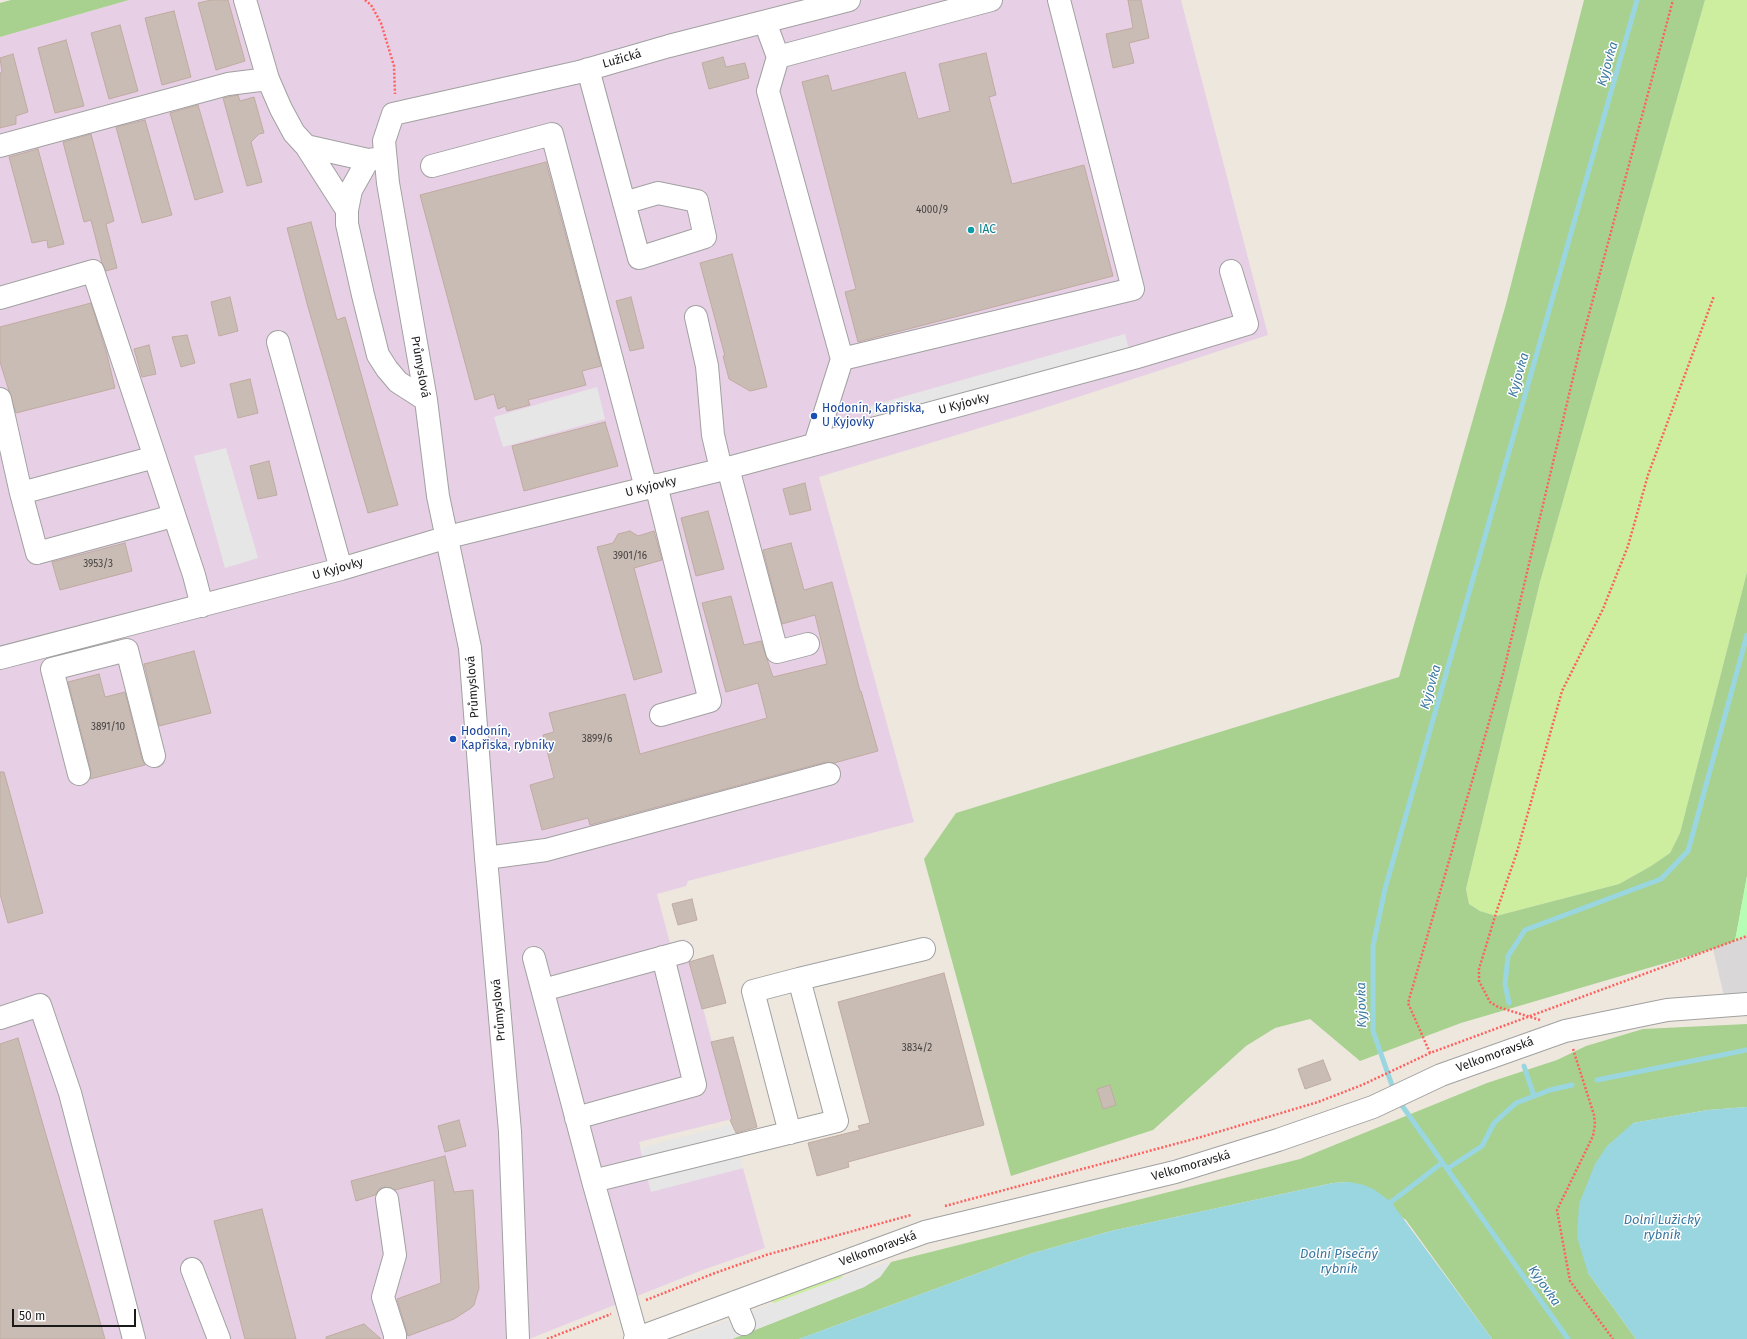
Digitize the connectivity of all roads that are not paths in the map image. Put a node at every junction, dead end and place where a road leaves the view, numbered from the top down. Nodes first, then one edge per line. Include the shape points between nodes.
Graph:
1 (245, 0) edge
2 (849, 0) edge
3 (990, 0) edge
4 (1059, 0) edge
5 (765, 22) junction
6 (778, 57) junction
7 (588, 69) junction
8 (268, 79) junction
9 (394, 114) joint
10 (0, 146) edge
11 (306, 146) junction
12 (376, 159) junction
13 (432, 166) dead end
14 (624, 203) dead end
15 (347, 210) junction
16 (1231, 271) dead end
17 (0, 298) edge
18 (696, 317) dead end
19 (278, 342) dead end
20 (842, 359) junction
21 (0, 399) edge
22 (426, 400) junction
23 (814, 444) junction
24 (155, 457) junction
25 (724, 468) junction
26 (651, 487) junction
27 (21, 494) junction
28 (173, 516) junction
29 (448, 537) junction
30 (341, 569) junction
31 (202, 606) junction
32 (120, 627) junction
33 (808, 644) dead end
34 (46, 646) junction
35 (127, 650) junction
36 (0, 658) edge
37 (52, 669) junction
38 (660, 715) dead end
39 (154, 756) dead end
40 (79, 774) dead end
41 (829, 774) dead end
42 (486, 858) junction
43 (924, 949) dead end
44 (534, 958) dead end
45 (799, 979) junction
46 (543, 990) junction
47 (1747, 1004) edge
48 (0, 1018) edge
49 (576, 1118) junction
50 (790, 1133) junction
51 (593, 1181) junction
52 (387, 1199) dead end
53 (192, 1269) dead end
54 (734, 1302) junction
55 (744, 1324) dead end
56 (134, 1339) edge
57 (219, 1339) edge
58 (395, 1339) edge
59 (518, 1339) edge
60 (636, 1339) edge

1 - 8 street
2 - 5 street, Lužická
3 - 6 street
4 - 20 street via 1133,289
5 - 6 street
5 - 7 street, Lužická
6 - 20 street via 768,91
7 - 9 street, Lužická
7 - 14 street
8 - 10 street via 228,84
8 - 11 street via 280,110
9 - 12 street, Průmyslová
11 - 12 street
11 - 15 street
12 - 15 street via 351,190
12 - 22 street, Průmyslová
13 - 26 street via 552,134
15 - 22 street via 347,224 378,355 398,382
16 - 23 street, U Kyjovky via 1247,324 1134,358
17 - 24 street via 93,271
18 - 25 street via 707,366 713,435
19 - 30 street
20 - 23 street
21 - 27 street
22 - 29 street, Průmyslová via 438,496
23 - 25 street, U Kyjovky
24 - 27 street
24 - 28 street
25 - 26 street, U Kyjovky
25 - 33 street via 777,652
26 - 29 street, U Kyjovky
26 - 38 street via 710,701
27 - 28 street via 37,553
28 - 31 street
29 - 30 street, U Kyjovky
29 - 42 street, Průmyslová via 470,648
30 - 31 street, U Kyjovky
31 - 32 street, U Kyjovky
32 - 34 street, U Kyjovky
32 - 35 street
34 - 36 street, U Kyjovky
34 - 37 street
35 - 37 street
35 - 39 street
37 - 40 street
41 - 42 street via 546,850
42 - 59 street, Průmyslová via 510,1132
43 - 45 street
44 - 46 street
45 - 50 street via 753,991
45 - 50 street via 837,1121
46 - 49 street
46 - 49 street via 673,955 695,1085
47 - 54 street, Velkomoravská via 1655,1012 1566,1030 1441,1075 1373,1107 1278,1140 1175,1172 925,1232
48 - 56 street via 40,1005 70,1093
49 - 51 street
50 - 51 street
51 - 60 street
52 - 58 street via 395,1255 382,1297
53 - 57 street
54 - 55 street
54 - 60 street, Velkomoravská

